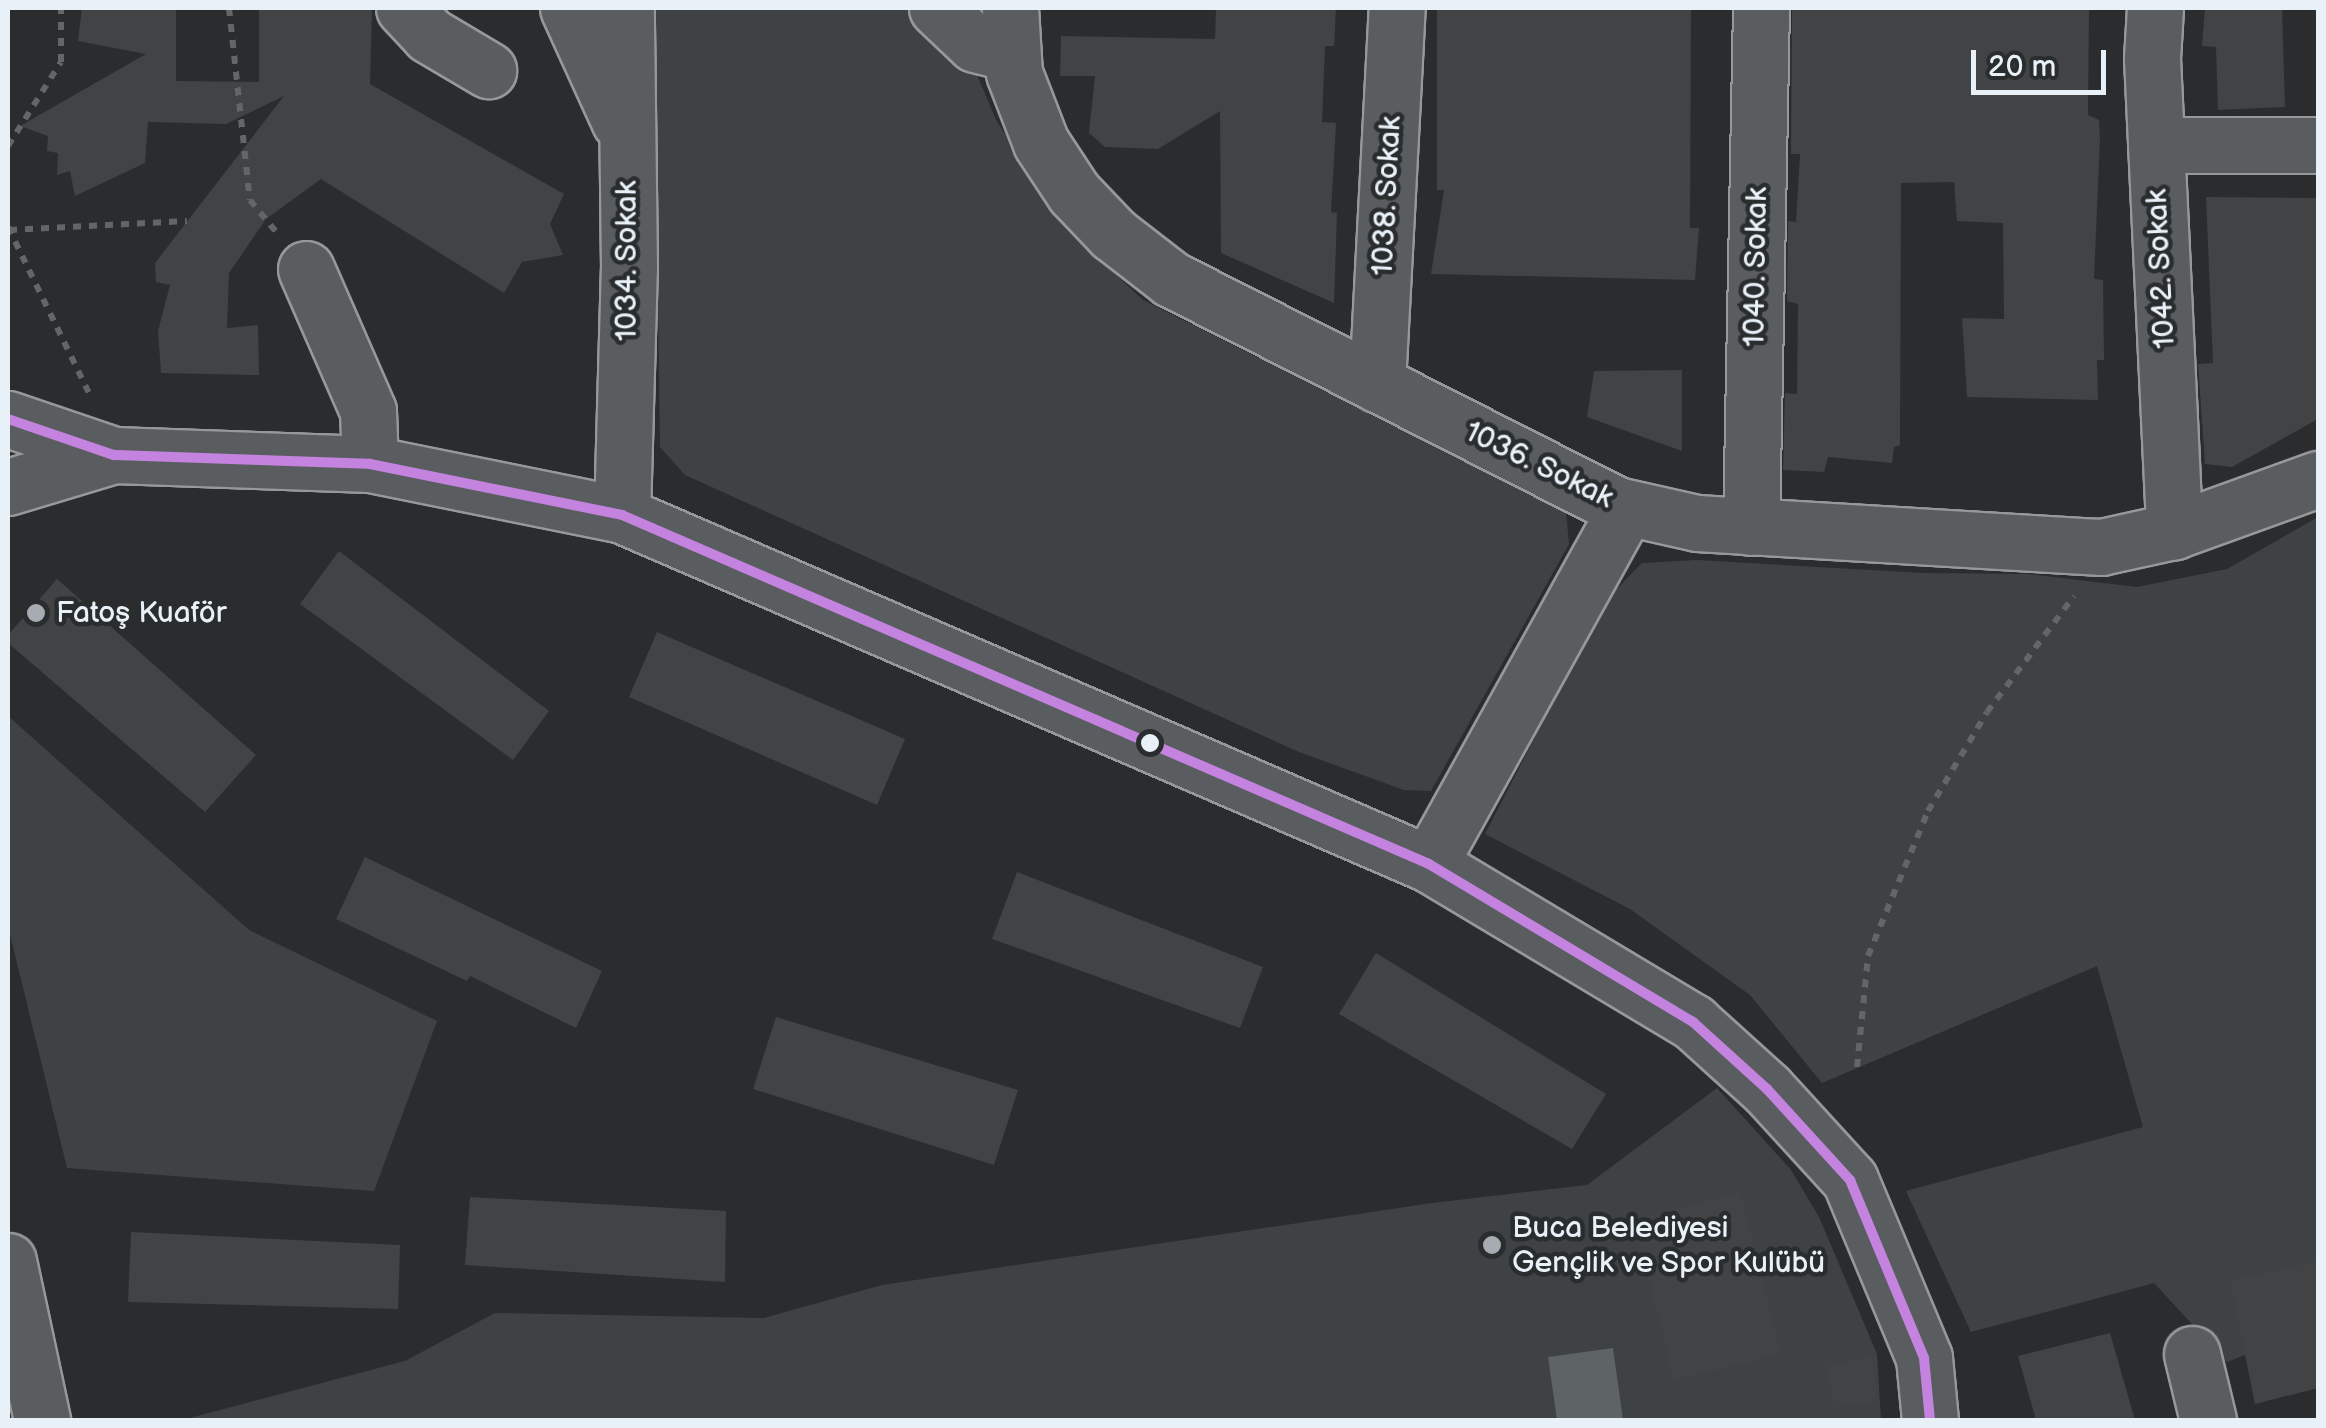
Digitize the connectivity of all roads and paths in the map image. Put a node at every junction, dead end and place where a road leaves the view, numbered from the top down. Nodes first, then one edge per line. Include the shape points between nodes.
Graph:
1 (61, 8) edge
2 (228, 8) edge
3 (404, 8) edge
4 (568, 8) edge
5 (626, 8) edge
6 (937, 8) edge
7 (1397, 8) edge
8 (1760, 8) edge
9 (2155, 8) edge
10 (1011, 30) edge
11 (488, 70) dead end
12 (628, 138) junction
13 (2156, 145) junction
14 (8, 146) edge
15 (2318, 146) edge
16 (187, 221) dead end
17 (8, 228) edge
18 (306, 269) joint
19 (1378, 384) junction
20 (8, 419) edge
21 (114, 454) junction
22 (370, 464) junction
23 (2318, 479) edge
24 (8, 487) edge
25 (1626, 508) junction
26 (622, 515) junction
27 (1751, 527) junction
28 (2174, 531) junction
29 (2087, 546) junction
30 (1430, 864) junction
31 (1857, 1067) dead end
32 (8, 1261) edge
33 (2192, 1354) dead end
34 (42, 1420) edge
35 (1930, 1420) edge
36 (2208, 1420) edge

1 - 14 path via 61,62
2 - 18 path via 250,200
3 - 11 street via 429,35
4 - 12 street
5 - 12 street, 1034. Sokak
6 - 10 street via 975,44
7 - 19 street, 1038. Sokak
8 - 27 street, 1040. Sokak
9 - 13 street, 1042. Sokak
10 - 19 street, 1036. Sokak via 1014,73 1041,142 1074,193 1113,234 1171,279
12 - 26 street, 1034. Sokak
13 - 15 street
13 - 28 street, 1042. Sokak
16 - 17 path
17 - 21 path
18 - 22 street via 368,411
19 - 25 street, 1036. Sokak
20 - 21 street
21 - 22 street
21 - 24 street
22 - 26 street
23 - 28 street, 1036. Sokak
25 - 27 street, 1036. Sokak
25 - 30 street
26 - 30 street
27 - 29 street, 1036. Sokak
28 - 29 street, 1036. Sokak
29 - 31 path via 2072,605 1987,712 1928,811 1868,956
30 - 35 street via 1693,1022 1767,1089 1850,1180 1924,1358
32 - 34 street
33 - 36 street

